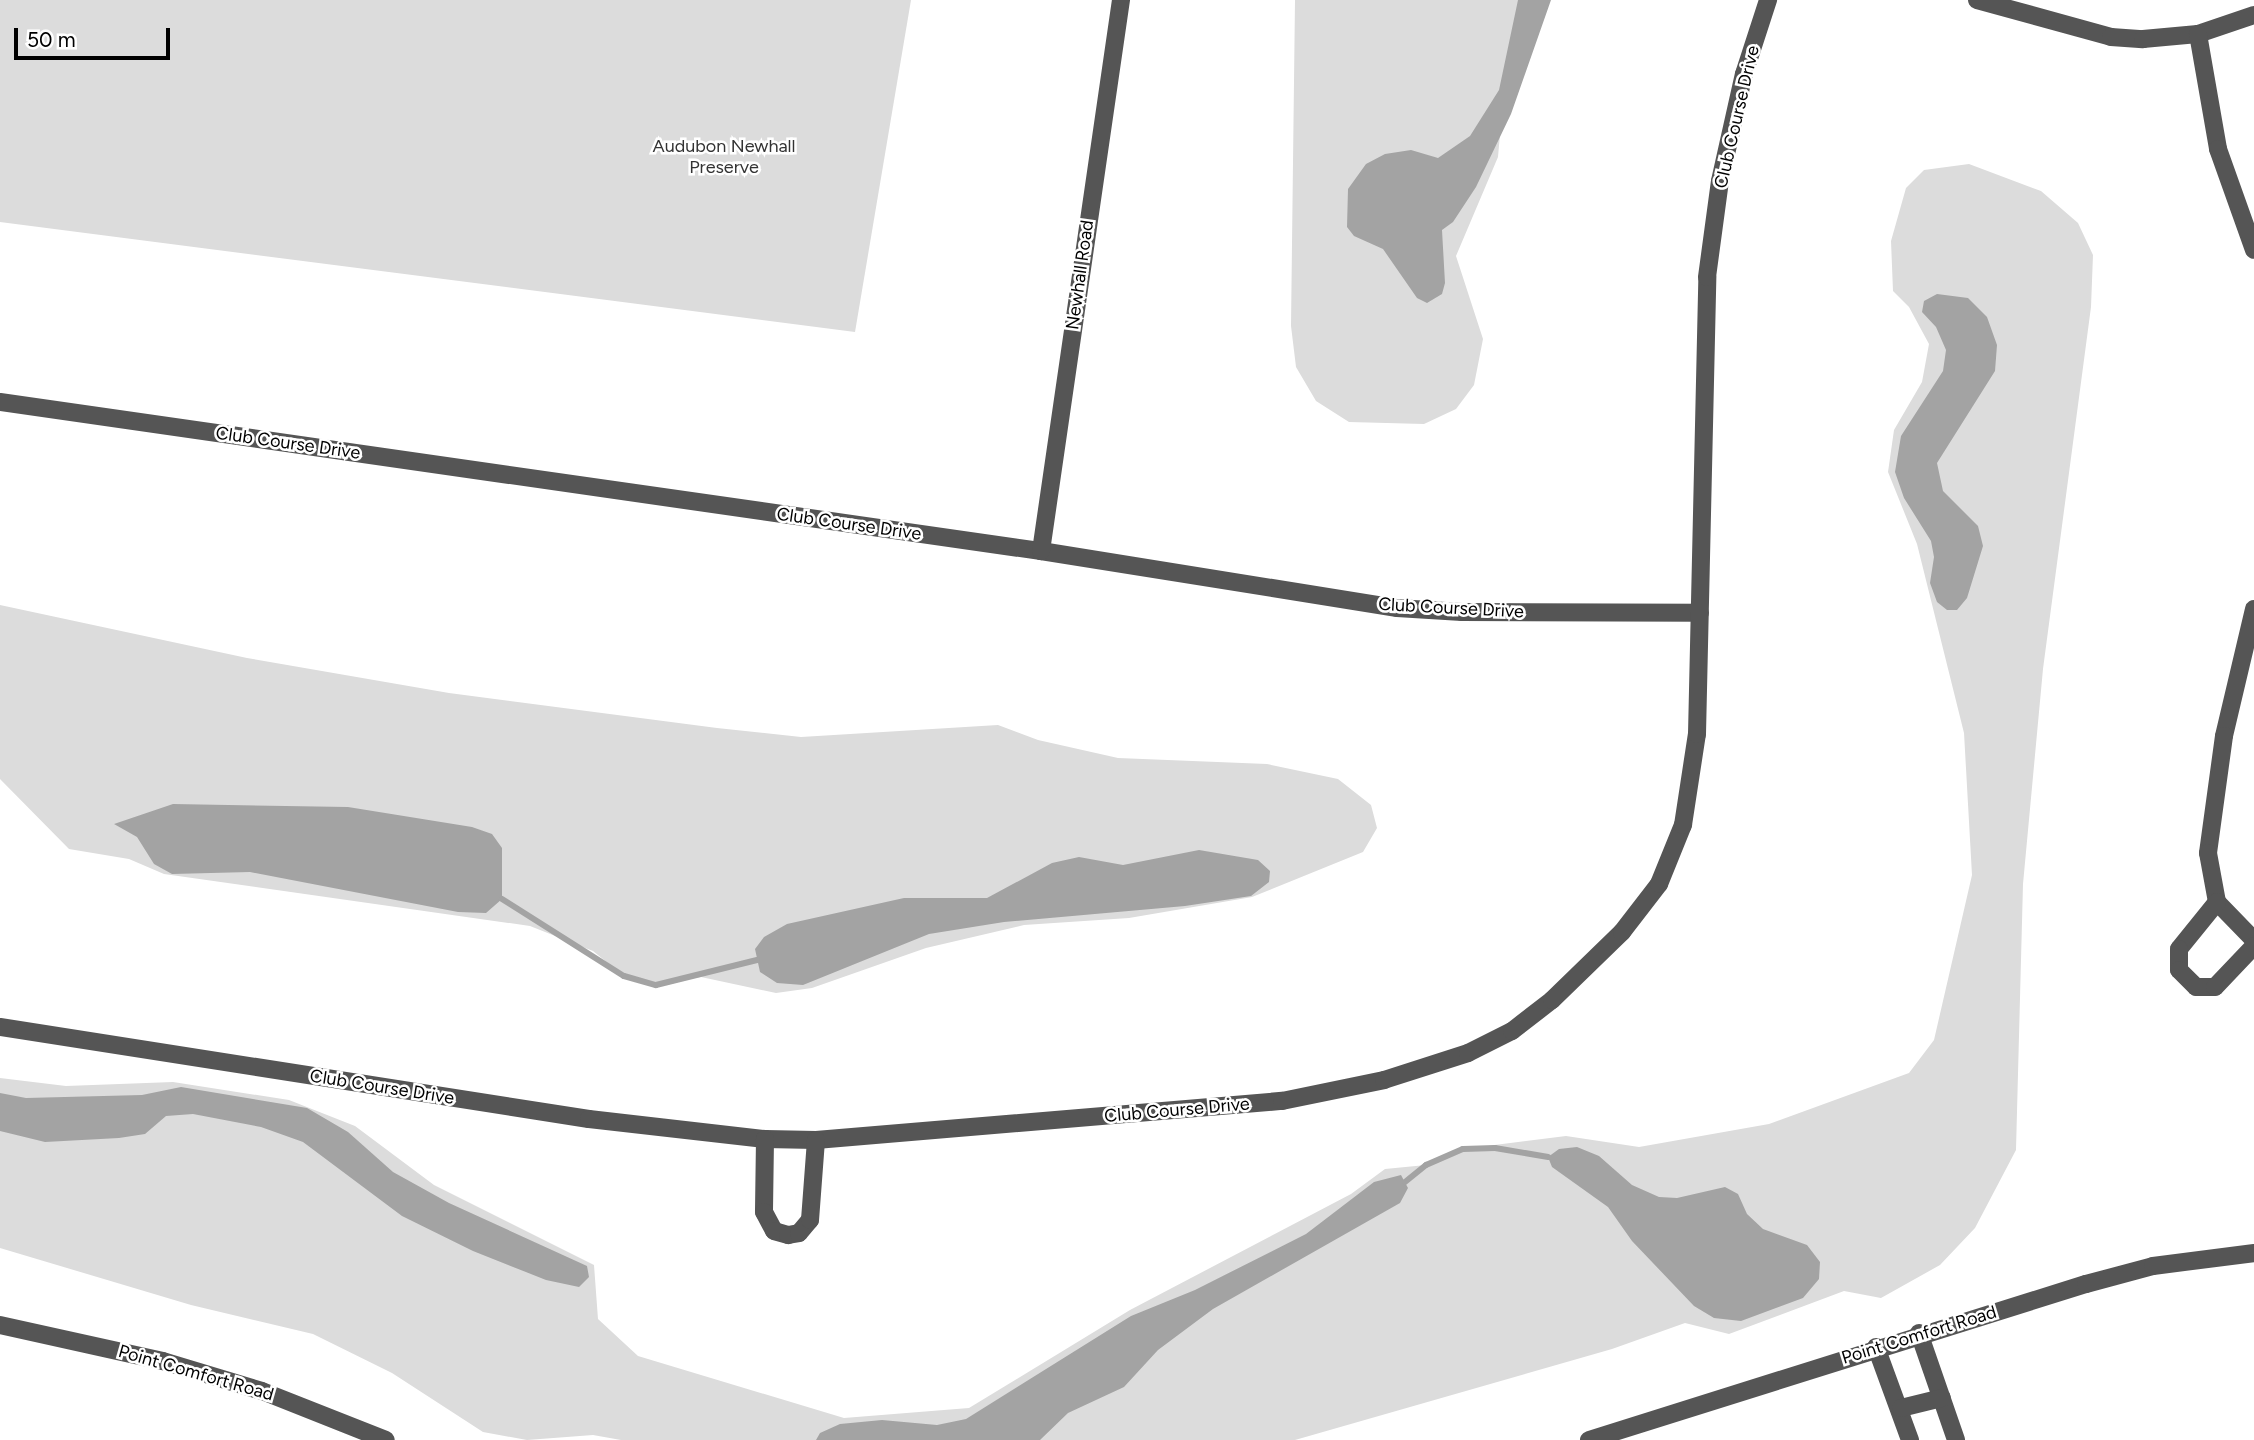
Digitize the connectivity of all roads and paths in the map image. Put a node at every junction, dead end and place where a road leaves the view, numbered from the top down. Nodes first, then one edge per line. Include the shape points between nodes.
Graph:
1 (1121, 0) edge
2 (1768, 0) edge
3 (1977, 0) edge
4 (2254, 15) edge
5 (2198, 34) junction
6 (2254, 250) edge
7 (0, 402) edge
8 (1041, 551) junction
9 (2254, 609) edge
10 (1700, 613) junction
11 (2217, 902) junction
12 (2254, 940) edge
13 (2254, 946) edge
14 (0, 1027) edge
15 (765, 1139) junction
16 (816, 1140) junction
17 (2254, 1253) edge
18 (0, 1325) edge
19 (1919, 1333) junction
20 (1877, 1347) junction
21 (1942, 1398) junction
22 (1901, 1408) junction
23 (386, 1440) edge
24 (1589, 1440) edge
25 (1910, 1440) edge
26 (1956, 1440) edge

1 - 8 street, Newhall Road
2 - 10 street, Club Course Drive via 1744,74 1720,181 1707,277
3 - 5 street via 2111,37
4 - 5 street
5 - 6 street via 2218,149
7 - 8 street, Club Course Drive
8 - 10 street, Club Course Drive via 1397,608
9 - 11 street via 2211,809 2209,870
10 - 16 street, Club Course Drive via 1698,734 1683,825 1659,884 1622,932 1552,1000 1512,1031 1468,1054 1384,1080 1282,1101
11 - 12 street
11 - 13 street via 2179,948 2179,970 2196,987 2215,987
14 - 15 street, Club Course Drive via 589,1119
15 - 16 street, Club Course Drive
15 - 16 street via 767,1223 788,1235 799,1233 810,1220
17 - 19 street, Point Comfort Road via 2153,1266
18 - 23 street, Point Comfort Road via 163,1361 262,1391
19 - 20 street, Point Comfort Road
19 - 21 street
20 - 22 street
20 - 24 street, Point Comfort Road
21 - 22 street
21 - 26 street
22 - 25 street

